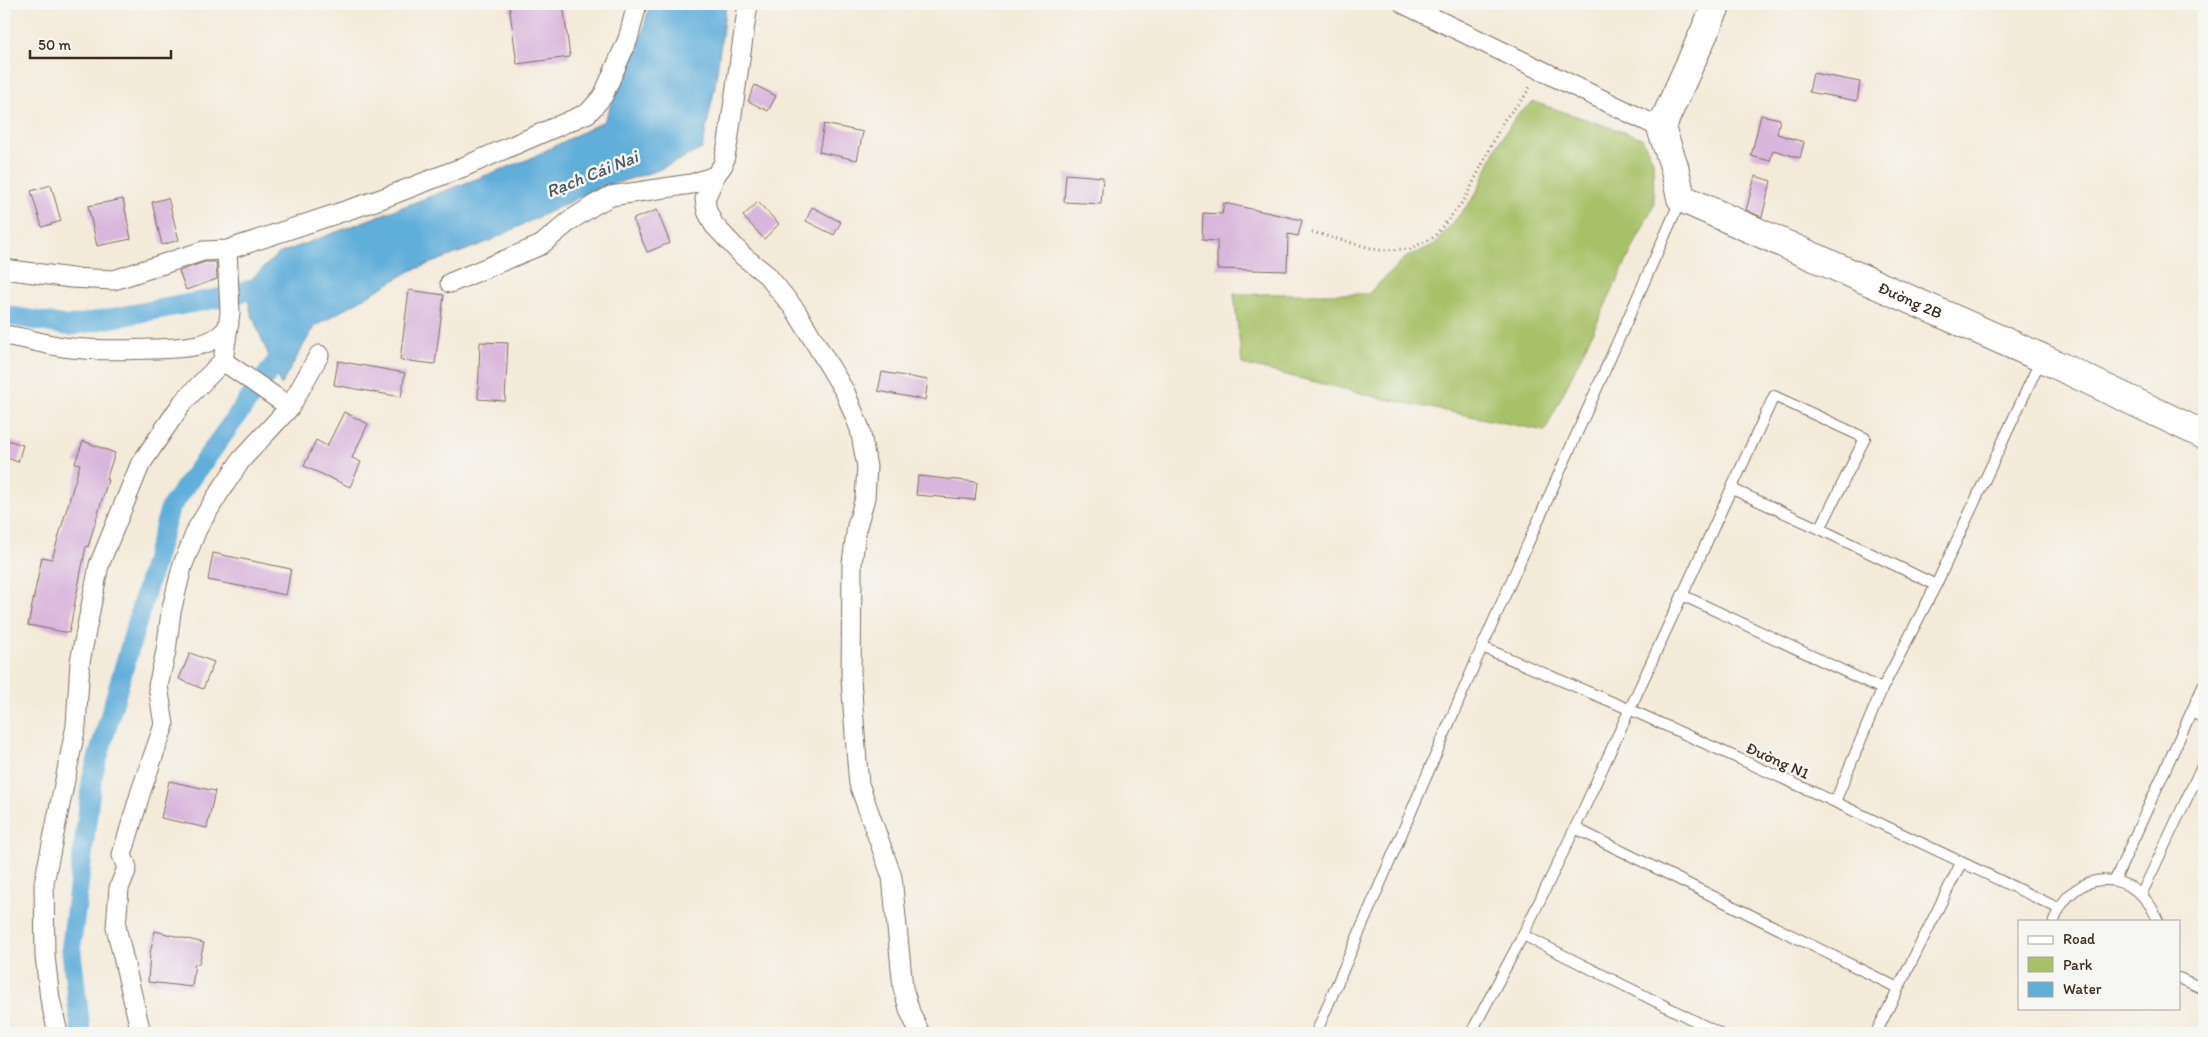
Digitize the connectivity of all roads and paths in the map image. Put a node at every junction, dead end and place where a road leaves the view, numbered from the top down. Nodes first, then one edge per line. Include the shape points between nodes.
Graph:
1 (637, 4) edge
2 (748, 4) edge
3 (1404, 4) edge
4 (1717, 4) edge
5 (1539, 69) junction
6 (1661, 128) junction
7 (715, 176) junction
8 (1681, 198) junction
9 (1312, 232) dead end
10 (227, 250) junction
11 (4, 269) edge
12 (450, 283) dead end
13 (230, 318) junction
14 (4, 335) edge
15 (319, 356) dead end
16 (2042, 358) junction
17 (228, 364) junction
18 (287, 404) junction
19 (2204, 435) edge
20 (1732, 489) junction
21 (1820, 529) junction
22 (1936, 585) junction
23 (1682, 595) junction
24 (1482, 648) junction
25 (2204, 684) edge
26 (1882, 689) junction
27 (1631, 710) junction
28 (2193, 713) junction
29 (2204, 718) edge
30 (2204, 762) edge
31 (1835, 802) junction
32 (1575, 828) junction
33 (1961, 863) junction
34 (2115, 880) junction
35 (2142, 893) junction
36 (2058, 908) junction
37 (2054, 920) edge
38 (2158, 920) edge
39 (1523, 936) junction
40 (2180, 978) edge
41 (1898, 988) junction
42 (2204, 989) edge
43 (58, 1033) edge
44 (141, 1033) edge
45 (920, 1033) edge
46 (1316, 1033) edge
47 (1472, 1033) edge
48 (1720, 1033) edge
49 (1876, 1033) edge

1 - 10 street via 628,39 604,96 588,113 382,199
2 - 7 street via 728,142 723,165
3 - 5 street
4 - 6 street
5 - 6 street
5 - 9 path via 1524,97 1504,120 1465,199 1434,237 1410,249 1378,250
6 - 8 street
7 - 12 street via 691,184 611,196 571,220 541,245
7 - 45 street via 705,198 714,226 767,276 796,311 845,392 860,429 867,467 865,498 852,563 851,679 856,762 859,784 892,876 903,988
8 - 16 street, Đường 2B
8 - 24 lane
10 - 11 street via 203,251 114,280
10 - 13 street
13 - 14 street via 226,331 215,339 184,347 110,351 70,348
13 - 17 street
15 - 18 street
16 - 19 street, Đường 2B
16 - 22 lane
17 - 18 street
17 - 43 street via 183,402 140,465 99,566 80,662 76,726 44,883 45,956
18 - 44 street via 241,460 197,529 182,567 171,612 158,686 164,725 122,855 127,868 118,888 116,927
20 - 21 lane
20 - 21 lane via 1774,396 1865,438
20 - 23 lane
21 - 22 lane
22 - 26 lane
23 - 26 lane
23 - 27 lane
24 - 27 lane, Đường N1
24 - 46 lane
25 - 28 lane
26 - 31 lane
27 - 31 lane, Đường N1
27 - 32 lane
28 - 29 lane
28 - 34 lane
30 - 35 lane
31 - 33 lane, Đường N1
32 - 39 lane
32 - 41 lane
33 - 36 lane, Đường N1
33 - 41 lane
34 - 35 lane
34 - 36 lane via 2098,880 2082,885 2068,894
35 - 38 lane
36 - 37 lane
39 - 47 lane
39 - 48 lane
40 - 42 lane
41 - 49 lane

